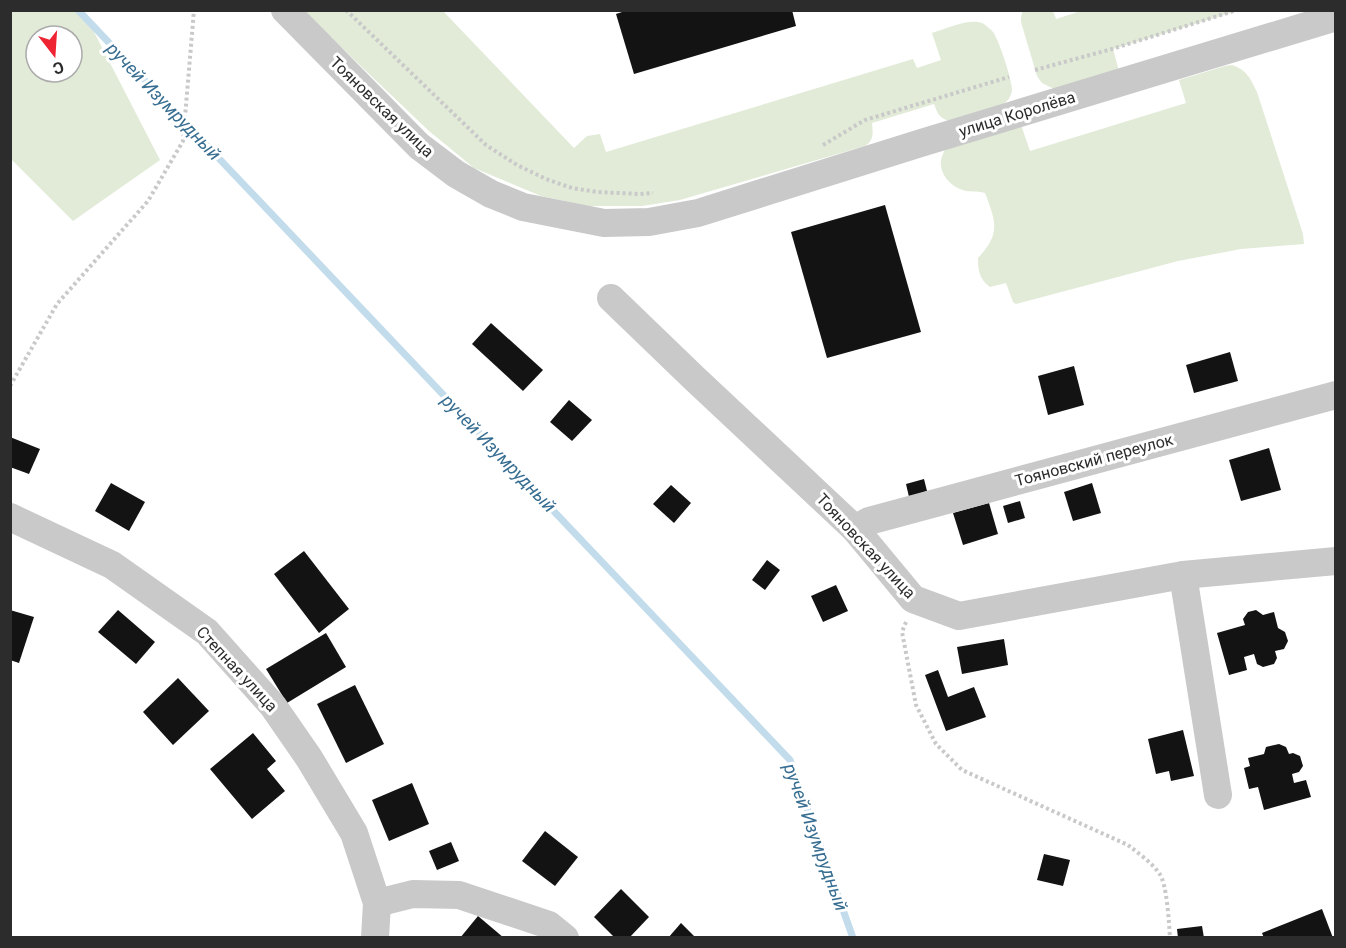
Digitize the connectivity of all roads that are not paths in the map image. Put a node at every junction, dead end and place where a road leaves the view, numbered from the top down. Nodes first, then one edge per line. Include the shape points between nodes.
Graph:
1 (285, 10) edge
2 (1335, 17) edge
3 (698, 213) joint
4 (610, 298) dead end
5 (1335, 395) edge
6 (10, 517) edge
7 (855, 529) junction
8 (1335, 561) edge
9 (1183, 575) junction
10 (1218, 795) dead end
11 (377, 903) junction
12 (375, 938) edge
13 (565, 938) edge

1 - 3 street, Тояновская улица via 419,146 491,194 523,207 604,223 649,222
2 - 3 street, улица Королёва
4 - 7 street, Тояновская улица
5 - 7 street, Тояновский переулок via 869,521
6 - 11 street, Степная улица via 112,565 207,632 273,706 309,758 354,833
7 - 9 street, Тояновская улица via 913,599 959,616
8 - 9 street, Тояновская улица
9 - 10 street
11 - 12 street, Степная улица
11 - 13 street via 413,894 459,895 549,925

